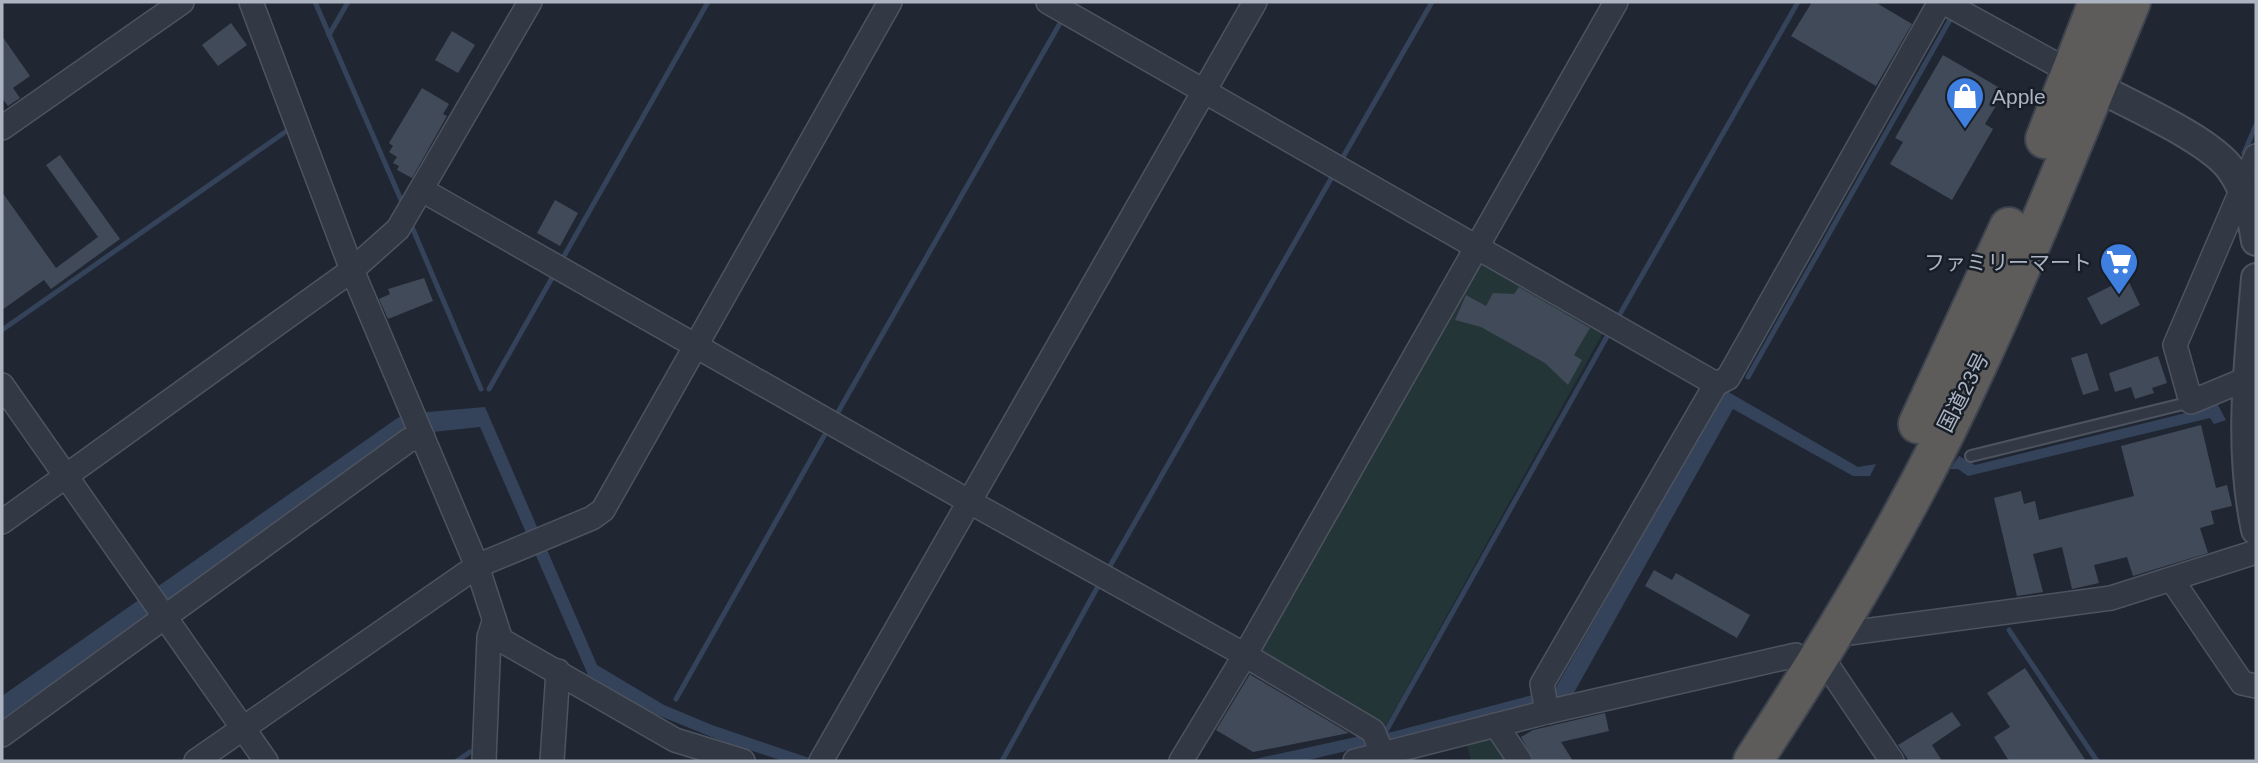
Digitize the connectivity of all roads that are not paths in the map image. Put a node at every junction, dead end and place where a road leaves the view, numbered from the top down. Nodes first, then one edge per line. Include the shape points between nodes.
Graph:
1 (182, 2) edge
2 (251, 2) edge
3 (530, 2) edge
4 (890, 2) edge
5 (1048, 2) edge
6 (1255, 2) edge
7 (1616, 2) edge
8 (1941, 2) edge
9 (2098, 2) edge
10 (2131, 2) edge
11 (2083, 80) junction
12 (1205, 90) junction
13 (2, 128) edge
14 (2256, 156) edge
15 (422, 190) junction
16 (2249, 192) edge
17 (2256, 241) edge
18 (1476, 244) junction
19 (352, 270) junction
20 (2256, 278) edge
21 (695, 346) junction
22 (2251, 378) edge
23 (1716, 384) junction
24 (2, 385) edge
25 (2191, 402) junction
26 (423, 438) junction
27 (1971, 456) dead end
28 (67, 477) junction
29 (2252, 490) edge
30 (970, 502) junction
31 (2, 522) edge
32 (2256, 530) edge
33 (2256, 552) edge
34 (477, 566) junction
35 (2172, 580) junction
36 (167, 617) junction
37 (495, 619) junction
38 (1817, 649) junction
39 (1245, 655) junction
40 (558, 671) junction
41 (2256, 686) edge
42 (1547, 712) junction
43 (1496, 725) junction
44 (243, 728) junction
45 (2, 736) edge
46 (675, 740) junction
47 (1382, 755) junction
48 (822, 760) edge
49 (196, 761) edge
50 (267, 761) edge
51 (484, 761) edge
52 (552, 761) edge
53 (686, 761) edge
54 (743, 761) edge
55 (1181, 761) edge
56 (1354, 761) edge
57 (1520, 761) edge
58 (1723, 761) edge
59 (1753, 761) edge
60 (1892, 761) edge

1 - 13 street
2 - 19 street
3 - 15 street
4 - 21 street
5 - 12 street
6 - 12 street
7 - 18 street
8 - 11 street
8 - 23 street via 1728,378
9 - 11 highway, 国道23号
10 - 11 highway, 国道23号
11 - 16 street via 2211,151
11 - 38 highway, 国道23号 via 1977,367 1893,531
12 - 18 street
12 - 30 street
14 - 16 street
15 - 19 street via 398,229
15 - 21 street
16 - 17 street
16 - 25 street via 2175,345
18 - 23 street
18 - 39 street
19 - 26 street
19 - 28 street
20 - 22 street
21 - 30 street
21 - 34 street via 603,510
22 - 25 street
22 - 29 street
23 - 42 street via 1542,684
24 - 28 street
25 - 27 lane
26 - 34 street
26 - 36 street via 409,440
28 - 31 street
28 - 36 street
29 - 32 street
30 - 39 street
30 - 48 street
33 - 35 street
34 - 37 street
34 - 44 street
35 - 38 street via 2111,598
35 - 41 street via 2242,683
36 - 44 street
36 - 45 street
37 - 40 street via 501,640
37 - 51 street via 489,637
38 - 42 street
38 - 58 highway, 国道23号
38 - 59 highway, 国道23号
38 - 60 street
39 - 47 street via 1373,731
39 - 55 street
40 - 46 street
40 - 52 street
42 - 43 street
43 - 47 street
43 - 57 street
44 - 49 street
44 - 50 street
46 - 53 street
46 - 54 street
47 - 56 street

